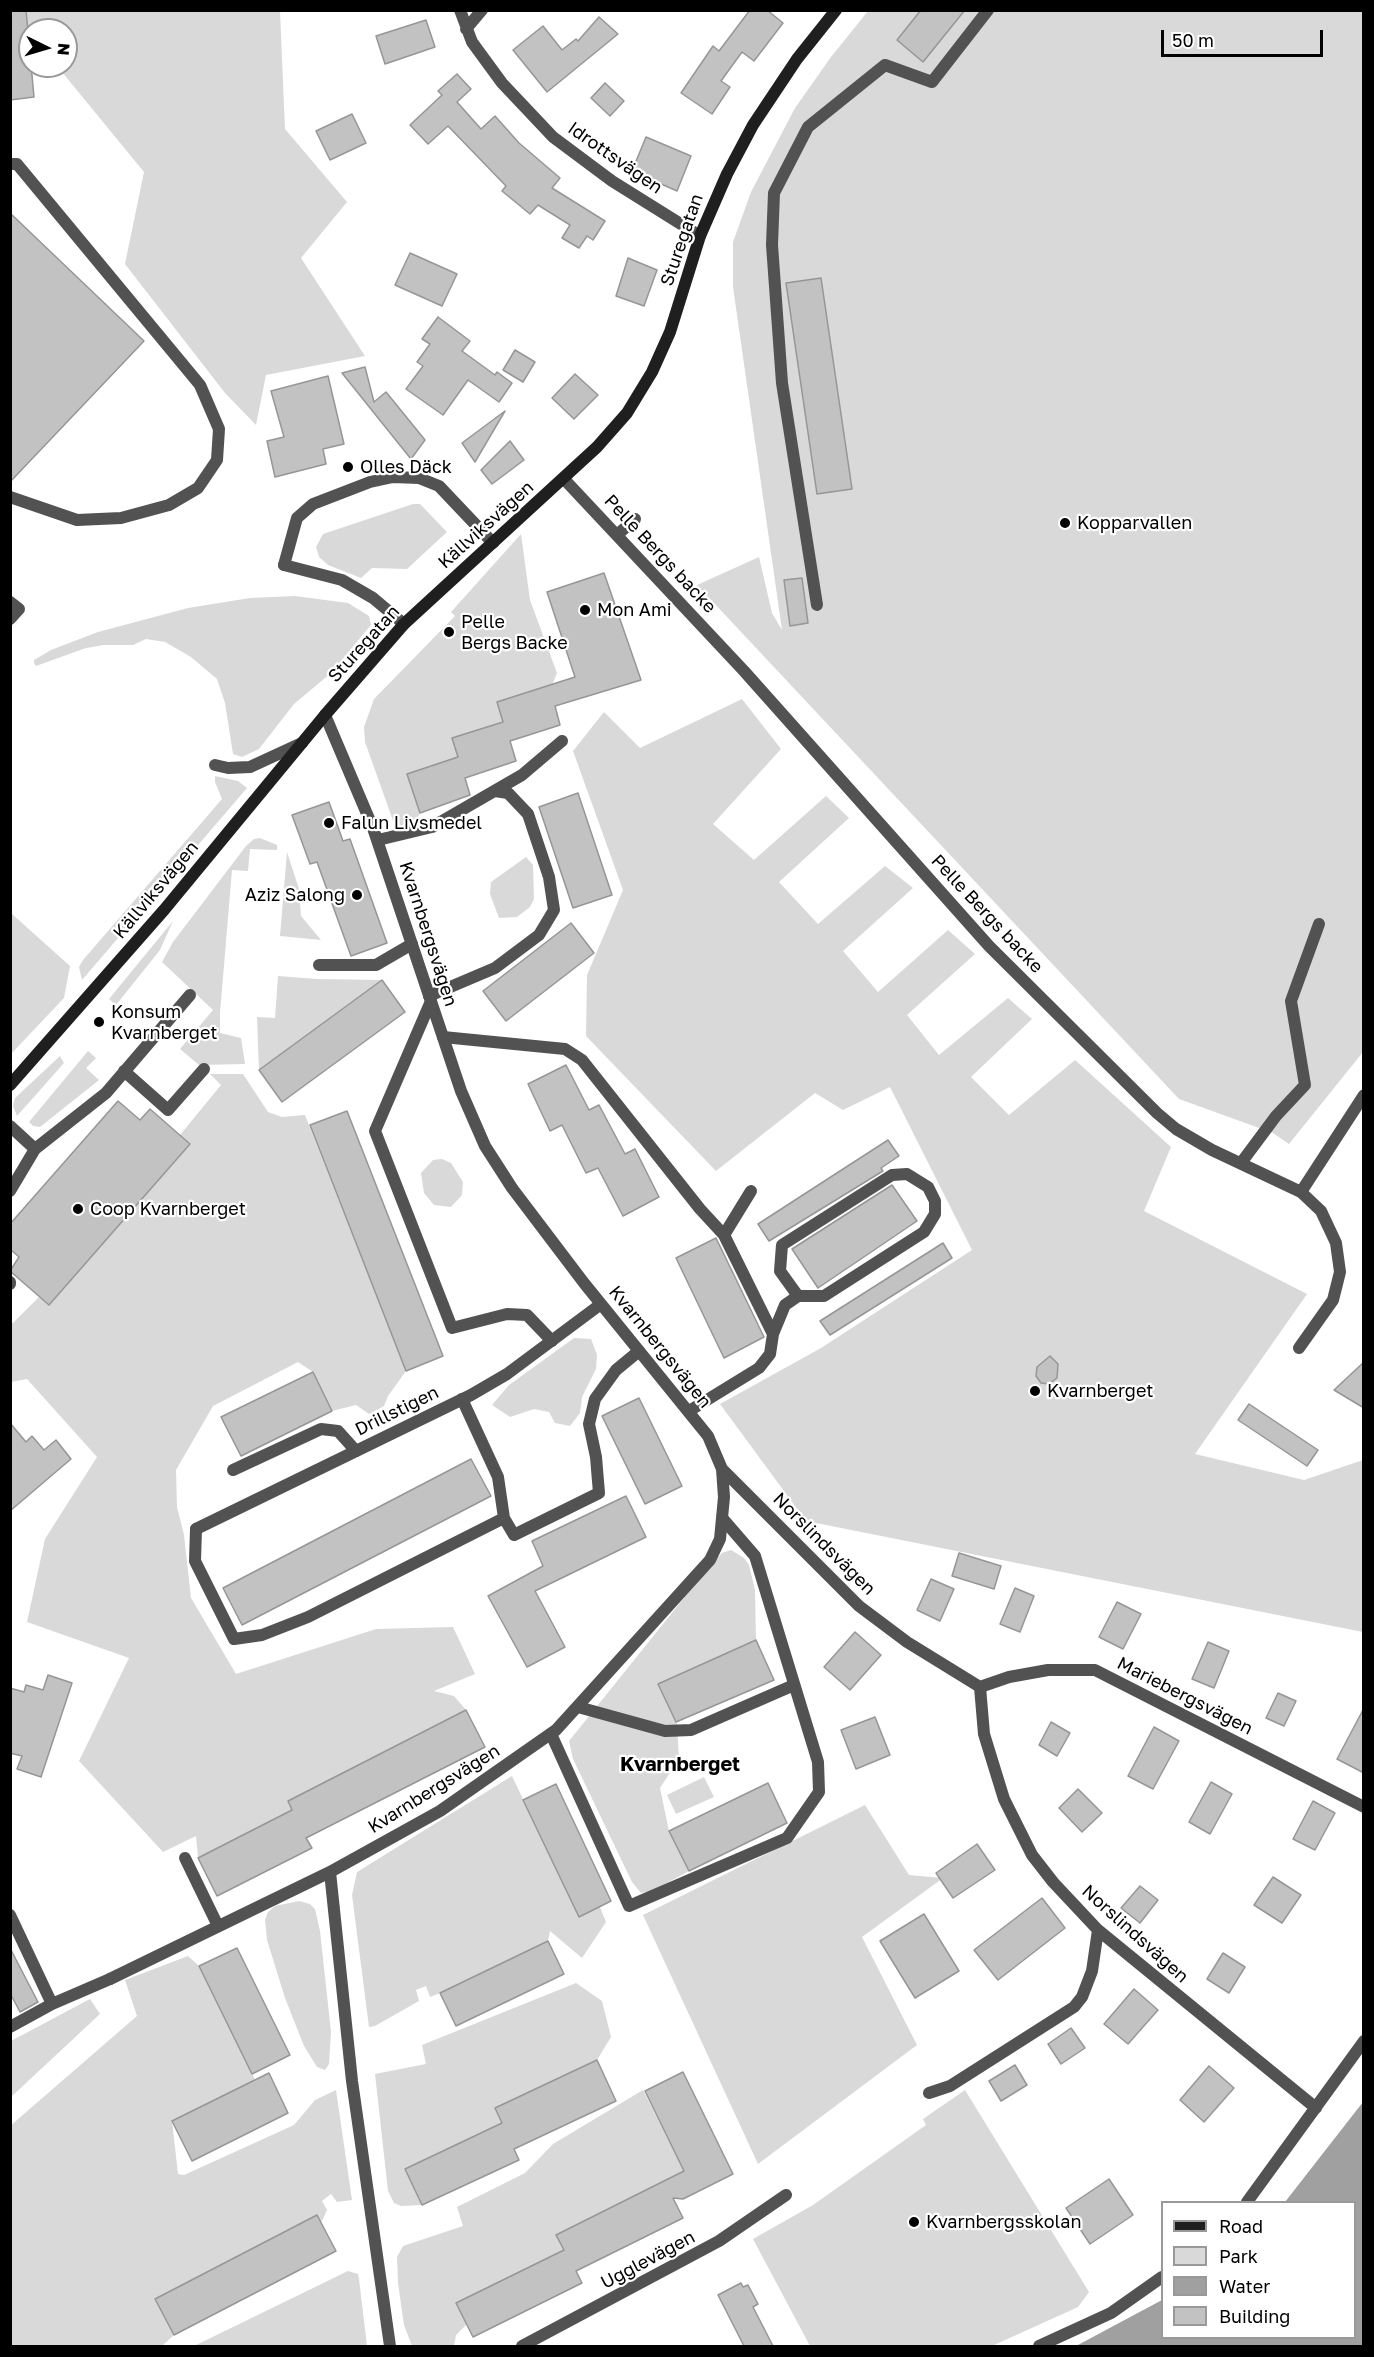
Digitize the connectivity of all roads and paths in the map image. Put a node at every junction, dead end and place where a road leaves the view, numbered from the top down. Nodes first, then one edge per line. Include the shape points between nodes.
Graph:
1 (460, 10) edge
2 (482, 10) edge
3 (836, 10) edge
4 (988, 10) edge
5 (466, 29) junction
6 (10, 164) edge
7 (700, 236) junction
8 (564, 479) junction
9 (10, 497) edge
10 (635, 519) dead end
11 (617, 535) junction
12 (493, 543) junction
13 (432, 599) joint
14 (15, 605) edge
15 (817, 605) dead end
16 (10, 619) edge
17 (404, 624) junction
18 (325, 715) junction
19 (562, 741) dead end
20 (302, 743) junction
21 (215, 765) dead end
22 (495, 791) junction
23 (378, 840) junction
24 (1320, 924) dead end
25 (412, 944) junction
26 (319, 965) dead end
27 (190, 995) dead end
28 (430, 999) junction
29 (443, 1037) junction
30 (204, 1069) dead end
31 (124, 1071) junction
32 (10, 1085) edge
33 (1364, 1095) edge
34 (10, 1126) edge
35 (35, 1149) junction
36 (1242, 1163) junction
37 (10, 1191) edge
38 (751, 1191) dead end
39 (1301, 1192) junction
40 (724, 1235) junction
41 (798, 1296) junction
42 (601, 1304) junction
43 (773, 1334) junction
44 (552, 1341) junction
45 (1299, 1348) dead end
46 (639, 1351) junction
47 (462, 1399) junction
48 (689, 1411) junction
49 (356, 1450) junction
50 (722, 1469) junction
51 (233, 1470) dead end
52 (504, 1518) junction
53 (723, 1520) junction
54 (794, 1685) junction
55 (980, 1687) junction
56 (578, 1707) junction
57 (551, 1734) junction
58 (1364, 1807) edge
59 (185, 1858) dead end
60 (330, 1872) junction
61 (10, 1916) edge
62 (218, 1926) junction
63 (1098, 1930) junction
64 (52, 2004) junction
65 (10, 2027) edge
66 (1364, 2041) edge
67 (929, 2093) dead end
68 (1316, 2108) junction
69 (786, 2195) dead end
70 (1248, 2201) edge
71 (1161, 2278) edge
72 (390, 2346) edge
73 (522, 2346) edge
74 (1039, 2346) edge

1 - 5 street, Idrottsvägen
2 - 5 street
3 - 7 street, Sturegatan via 796,59 753,125
4 - 15 street via 932,82 885,65 808,128 774,193 771,245 782,383
5 - 7 street, Idrottsvägen via 502,83 553,137 604,175
6 - 9 street via 17,164 200,385 219,429 217,460 198,488 169,505 121,518 77,520
7 - 8 street, Sturegatan via 670,332 652,372 613,430
8 - 11 street, Pelle Bergs backe
8 - 12 street, Källviksvägen
10 - 11 street
11 - 36 street, Pelle Bergs backe via 989,946 1157,1113 1176,1129
12 - 13 street, Källviksvägen
12 - 17 street via 439,486 419,478 393,477 370,482 313,504 297,518 284,565 342,580 373,598
13 - 17 street, Sturegatan
14 - 16 street
17 - 18 street, Sturegatan
18 - 20 street, Källviksvägen
18 - 23 street, Kvarnbergsvägen
19 - 22 street via 522,775
20 - 21 street via 250,767
20 - 32 street, Källviksvägen via 164,910
22 - 23 street via 432,826
22 - 28 street via 508,793 528,814 549,877 554,910 539,935 495,968
23 - 25 street, Kvarnbergsvägen
24 - 36 street via 1291,1001 1305,1085 1276,1116
25 - 26 street via 376,964
25 - 28 street, Kvarnbergsvägen
27 - 31 street
28 - 29 street, Kvarnbergsvägen
28 - 44 street via 375,1131 452,1328 507,1314 527,1316
29 - 40 street via 565,1049 582,1060
29 - 42 street, Kvarnbergsvägen via 485,1146 512,1188
30 - 31 street via 168,1110
31 - 35 street via 106,1093
33 - 39 street
34 - 35 street
35 - 37 street
36 - 39 street, Pelle Bergs backe
38 - 40 street
39 - 45 street, Pelle Bergs backe via 1321,1211 1336,1244 1340,1272 1333,1300
40 - 43 street
41 - 41 street via 824,1296 924,1232 935,1214 935,1201 928,1187 907,1174 892,1175 782,1245 780,1271
41 - 43 street via 785,1305
42 - 44 street, Drillstigen
42 - 46 street, Kvarnbergsvägen
43 - 48 street via 770,1354 759,1368
44 - 47 street, Drillstigen via 507,1374
46 - 48 street, Kvarnbergsvägen
46 - 52 street via 616,1370 595,1399 589,1424 599,1492 514,1534
47 - 49 street, Drillstigen
47 - 52 street via 498,1477
48 - 50 street, Kvarnbergsvägen via 708,1436
49 - 51 street via 338,1431 321,1429
49 - 52 street, Drillstigen via 196,1529 195,1561 234,1640 262,1635 309,1617
50 - 53 street, Kvarnbergsvägen
50 - 55 street, Norslindsvägen via 860,1606
53 - 54 street via 755,1556
53 - 56 street, Kvarnbergsvägen via 720,1539 710,1560
54 - 56 street via 691,1730 665,1731
54 - 57 street via 821,1779 813,1804 787,1838 630,1906
55 - 58 street, Mariebergsvägen via 1048,1670 1095,1670
55 - 63 street, Norslindsvägen via 980,1714 991,1762 1021,1836 1053,1882
56 - 57 street, Kvarnbergsvägen
57 - 60 street, Kvarnbergsvägen via 440,1811
59 - 62 street
60 - 62 street, Kvarnbergsvägen
60 - 72 street via 352,2081
61 - 64 street
62 - 64 street, Kvarnbergsvägen
63 - 67 street via 1092,1971 1074,2007 950,2086
63 - 68 street, Norslindsvägen
64 - 65 street, Kvarnbergsvägen
66 - 68 street
68 - 70 street
69 - 73 street, Ugglevägen via 719,2241
71 - 74 street via 1111,2313

